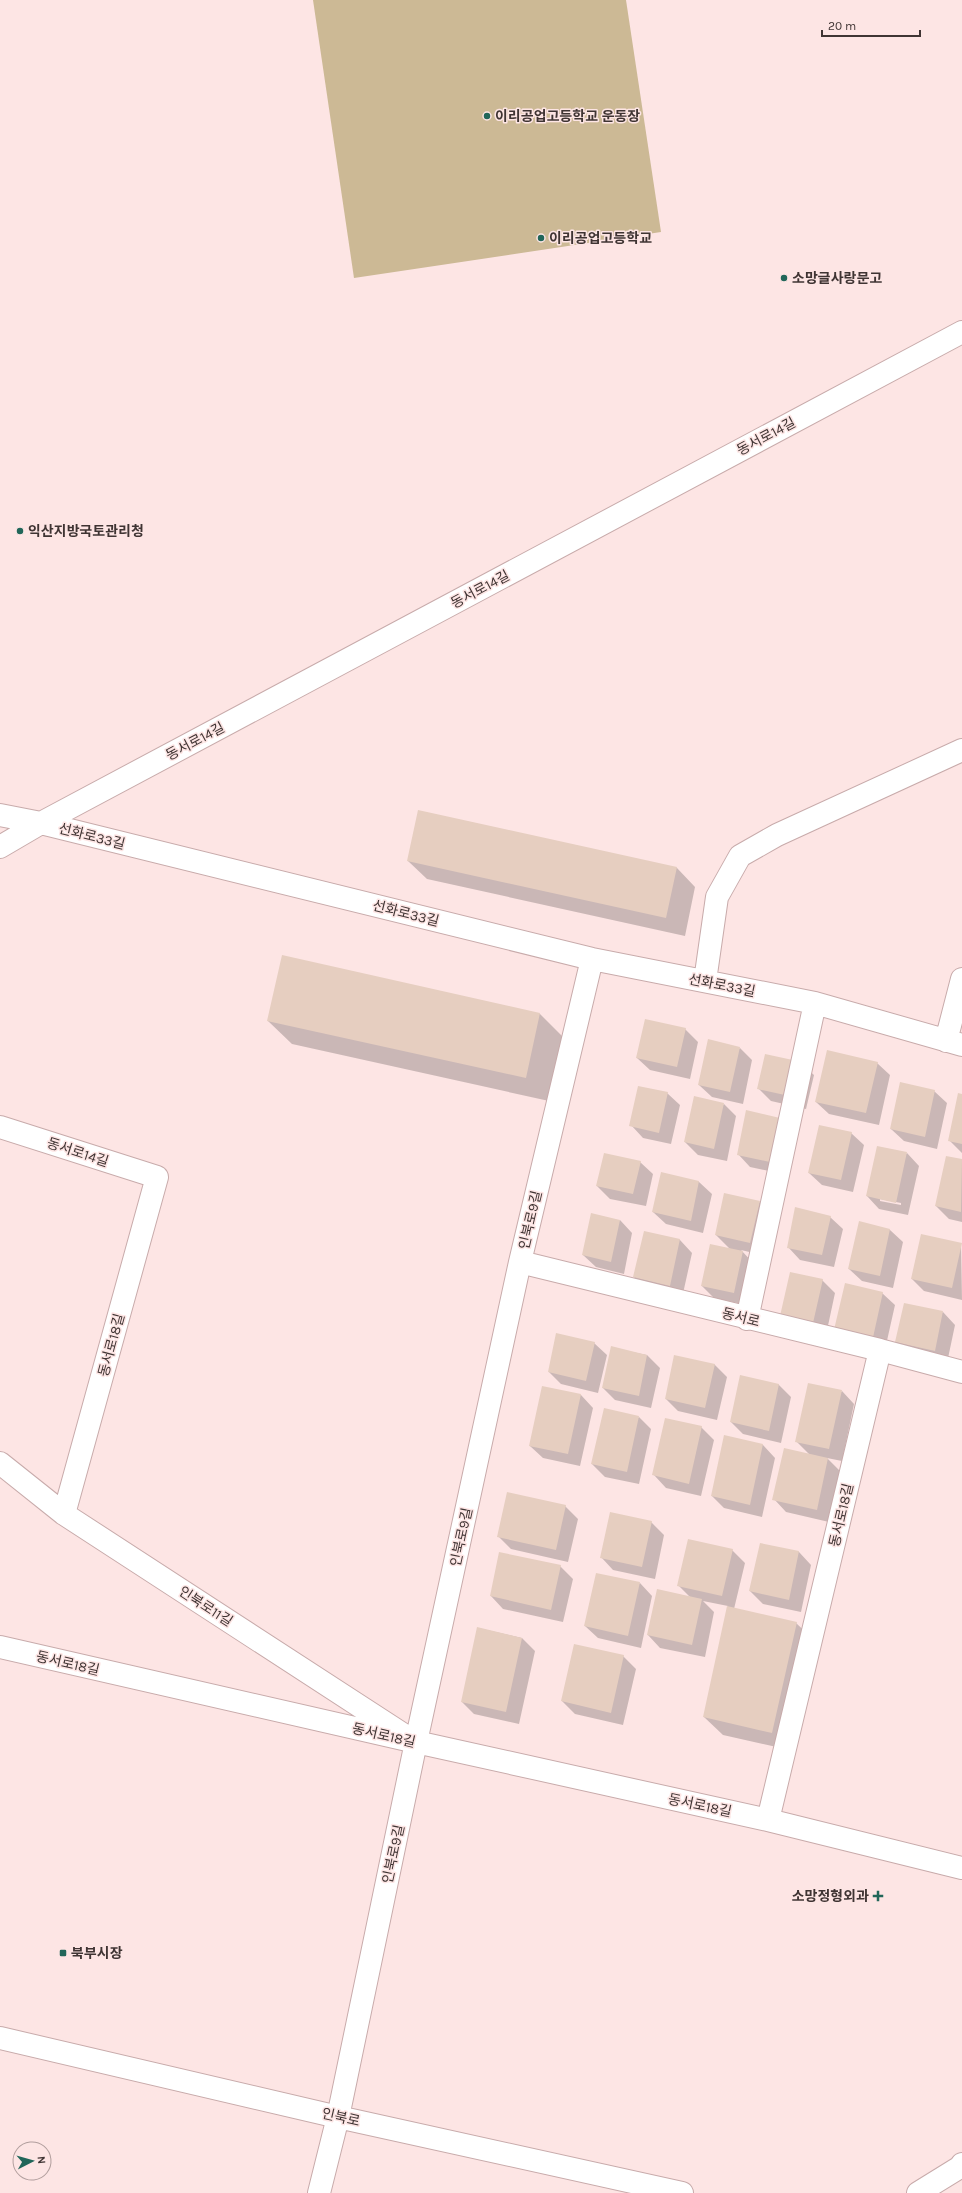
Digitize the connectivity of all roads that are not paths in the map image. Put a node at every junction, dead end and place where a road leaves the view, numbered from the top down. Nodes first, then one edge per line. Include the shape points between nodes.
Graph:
1 (962, 332) edge
2 (962, 750) edge
3 (0, 815) edge
4 (41, 823) junction
5 (0, 847) edge
6 (592, 959) junction
7 (962, 979) edge
8 (705, 981) junction
9 (815, 1003) junction
10 (954, 1043) edge
11 (0, 1127) edge
12 (157, 1177) joint
13 (520, 1262) junction
14 (747, 1319) junction
15 (880, 1350) junction
16 (962, 1372) edge
17 (0, 1463) edge
18 (64, 1514) junction
19 (0, 1647) edge
20 (416, 1742) junction
21 (768, 1820) junction
22 (962, 1868) edge
23 (0, 2038) edge
24 (338, 2116) junction
25 (962, 2164) edge
26 (319, 2193) edge
27 (682, 2193) edge
28 (918, 2193) edge

1 - 4 street, 동서로14길
2 - 8 street via 777,835 740,856 717,897
3 - 4 street, 선화로33길
4 - 5 street, 동서로14길
4 - 6 street, 선화로33길
6 - 8 street, 선화로33길
6 - 13 street, 인북로9길
7 - 10 street
8 - 9 street, 선화로33길
9 - 10 street, 선화로33길
9 - 14 street
11 - 12 street, 동서로14길
12 - 18 street, 동서로18길
13 - 14 street, 동서로
13 - 20 street, 인북로9길
14 - 15 street, 동서로
15 - 16 street, 동서로
15 - 21 street, 동서로18길
17 - 18 street, 인북로11길
18 - 20 street, 인북로11길
19 - 20 street, 동서로18길
20 - 21 street, 동서로18길
20 - 24 street, 인북로9길
21 - 22 street, 동서로18길
23 - 24 street, 인북로
24 - 26 street, 인북로9길
24 - 27 street, 인북로
25 - 28 street

